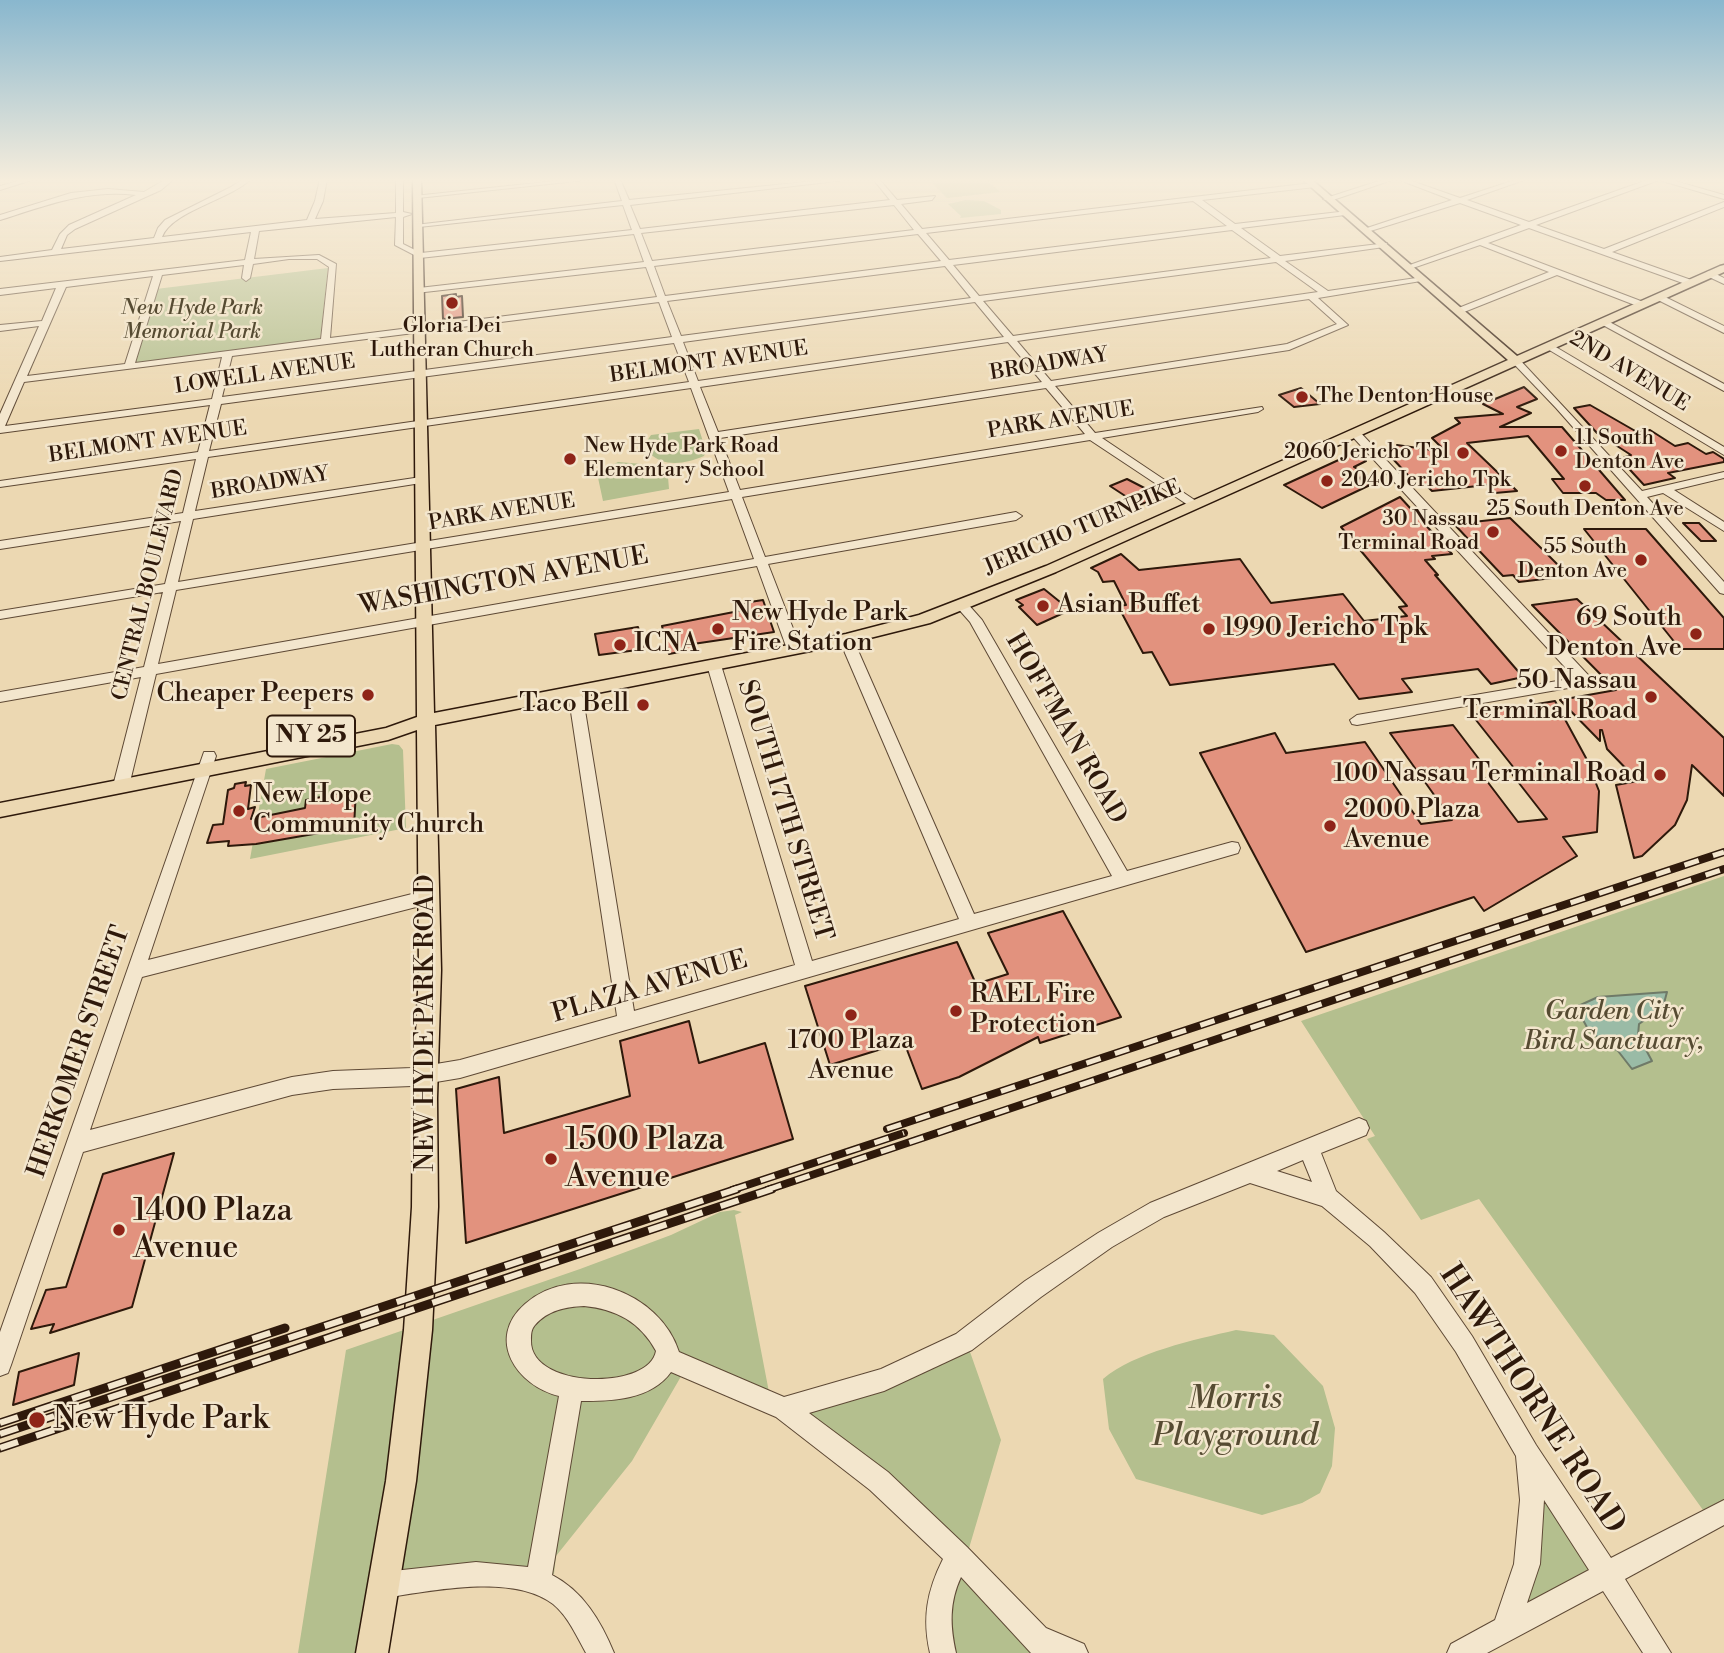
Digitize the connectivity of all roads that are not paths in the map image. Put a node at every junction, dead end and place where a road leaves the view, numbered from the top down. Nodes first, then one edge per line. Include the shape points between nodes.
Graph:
1 (26, 256) edge
2 (250, 256) edge
3 (311, 256) edge
4 (313, 256) edge
5 (420, 256) edge
6 (646, 256) edge
7 (714, 256) edge
8 (942, 256) edge
9 (1010, 256) edge
10 (1274, 256) edge
11 (1299, 256) edge
12 (1397, 256) edge
13 (1443, 256) edge
14 (1515, 256) edge
15 (1616, 256) edge
16 (0, 259) edge
17 (1278, 259) junction
18 (249, 262) junction
19 (649, 264) junction
20 (948, 264) junction
21 (1410, 268) junction
22 (1724, 268) edge
23 (1557, 272) junction
24 (158, 273) junction
25 (1710, 274) junction
26 (246, 278) dead end
27 (1423, 280) junction
28 (1724, 281) edge
29 (1691, 283) junction
30 (62, 285) junction
31 (418, 291) junction
32 (0, 292) edge
33 (1325, 294) junction
34 (1311, 296) junction
35 (1659, 297) junction
36 (663, 299) junction
37 (978, 299) junction
38 (1643, 305) junction
39 (1458, 311) junction
40 (1604, 322) junction
41 (46, 323) junction
42 (0, 328) edge
43 (419, 330) junction
44 (1724, 331) edge
45 (1011, 339) junction
46 (678, 340) junction
47 (325, 342) junction
48 (1549, 346) junction
49 (228, 354) junction
50 (1516, 361) junction
51 (129, 367) junction
52 (420, 374) junction
53 (20, 380) junction
54 (694, 384) junction
55 (1050, 384) junction
56 (1724, 388) edge
57 (216, 401) junction
58 (1258, 409) dead end
59 (421, 424) junction
60 (0, 428) edge
61 (1355, 433) junction
62 (714, 436) junction
63 (1092, 436) junction
64 (1724, 452) edge
65 (203, 455) junction
66 (1724, 475) edge
67 (421, 480) junction
68 (0, 484) edge
69 (1665, 489) junction
70 (736, 494) junction
71 (1639, 495) junction
72 (1195, 505) junction
73 (188, 516) junction
74 (1016, 516) dead end
75 (1724, 527) edge
76 (0, 545) edge
77 (422, 546) junction
78 (761, 561) junction
79 (170, 587) junction
80 (1724, 590) edge
81 (961, 605) junction
82 (0, 615) edge
83 (424, 621) junction
84 (846, 639) junction
85 (794, 649) junction
86 (715, 665) junction
87 (150, 670) junction
88 (575, 692) junction
89 (0, 697) edge
90 (1357, 720) dead end
91 (425, 721) junction
92 (207, 763) junction
93 (122, 779) junction
94 (0, 797) edge
95 (0, 810) edge
96 (1232, 848) dead end
97 (1123, 880) junction
98 (428, 897) junction
99 (970, 923) junction
100 (135, 971) junction
101 (806, 971) junction
102 (627, 1022) junction
103 (427, 1075) junction
104 (1359, 1128) dead end
105 (76, 1144) junction
106 (1309, 1149) junction
107 (1251, 1172) junction
108 (1328, 1198) junction
109 (667, 1359) junction
110 (0, 1365) edge
111 (572, 1387) junction
112 (784, 1409) junction
113 (1528, 1453) junction
114 (1724, 1512) edge
115 (958, 1556) junction
116 (1606, 1573) junction
117 (538, 1581) junction
118 (384, 1585) junction
119 (1506, 1627) junction
120 (1042, 1646) edge
121 (372, 1653) edge
122 (601, 1653) edge
123 (943, 1653) edge
124 (1075, 1653) edge
125 (1460, 1653) edge
126 (1658, 1653) edge

1 - 16 street
2 - 18 street
3 - 18 street
4 - 47 street via 333,266
5 - 31 main road, NEW HYDE PARK ROAD
6 - 19 street
7 - 19 street
8 - 20 street
9 - 20 street
10 - 17 street
11 - 17 street, LOWELL AVENUE
12 - 21 main road
13 - 21 street
14 - 23 street
15 - 29 street
17 - 33 street
17 - 37 street, LOWELL AVENUE
18 - 24 street
18 - 26 street
19 - 31 street
19 - 36 street
20 - 36 street
20 - 37 street
21 - 27 main road
22 - 25 main road, JERICHO TURNPIKE / NY 25
23 - 38 street
23 - 39 street
24 - 30 street
24 - 51 street
25 - 28 street
25 - 29 main road, JERICHO TURNPIKE / NY 25
27 - 33 street, BELMONT AVENUE
27 - 39 main road
29 - 35 main road, JERICHO TURNPIKE / NY 25
30 - 32 street
30 - 41 street
31 - 43 main road, NEW HYDE PARK ROAD
33 - 34 street, BELMONT AVENUE
34 - 45 street, BELMONT AVENUE
34 - 55 street, BROADWAY via 1340,321 1341,328 1289,347
35 - 38 main road, JERICHO TURNPIKE / NY 25
35 - 44 street
36 - 43 street
36 - 46 street
37 - 45 street
37 - 46 street, LOWELL AVENUE
38 - 40 main road, JERICHO TURNPIKE / NY 25
39 - 50 main road
40 - 48 main road, JERICHO TURNPIKE / NY 25
40 - 56 street
41 - 42 street
41 - 53 street
43 - 47 street
43 - 52 main road, NEW HYDE PARK ROAD
45 - 54 street, BELMONT AVENUE
45 - 55 street
46 - 52 street, LOWELL AVENUE
46 - 54 street
47 - 49 street
48 - 50 main road, JERICHO TURNPIKE / NY 25
48 - 64 street, 2ND AVENUE
49 - 51 street
49 - 57 street, CENTRAL BOULEVARD
50 - 61 main road, JERICHO TURNPIKE / NY 25
50 - 71 street
51 - 53 street
52 - 57 street, LOWELL AVENUE
52 - 59 main road, NEW HYDE PARK ROAD
53 - 60 street
54 - 59 street, BELMONT AVENUE
54 - 62 street
55 - 62 street, BROADWAY
55 - 63 street
57 - 60 street, LOWELL AVENUE
57 - 65 street, CENTRAL BOULEVARD
58 - 63 street, PARK AVENUE
59 - 65 street, BELMONT AVENUE
59 - 67 main road, NEW HYDE PARK ROAD
61 - 72 main road, JERICHO TURNPIKE / NY 25
61 - 90 street via 1586,681
62 - 70 street
63 - 70 street, PARK AVENUE
63 - 72 street
65 - 68 street, BELMONT AVENUE
65 - 73 street, CENTRAL BOULEVARD
66 - 69 street
67 - 73 street, BROADWAY
67 - 77 main road, NEW HYDE PARK ROAD
69 - 71 street
69 - 75 street
70 - 77 street, PARK AVENUE
70 - 78 street
71 - 80 street
72 - 81 main road, JERICHO TURNPIKE / NY 25
73 - 76 street, BROADWAY
73 - 79 street, CENTRAL BOULEVARD
74 - 78 street, WASHINGTON AVENUE
77 - 79 street, PARK AVENUE
77 - 83 main road, NEW HYDE PARK ROAD
78 - 83 street, WASHINGTON AVENUE
78 - 85 street
79 - 82 street, PARK AVENUE
79 - 87 street, CENTRAL BOULEVARD
81 - 84 main road, JERICHO TURNPIKE / NY 25
81 - 97 street, HOFFMAN ROAD via 975,620
83 - 87 street, WASHINGTON AVENUE
83 - 91 main road, NEW HYDE PARK ROAD
84 - 85 main road, JERICHO TURNPIKE / NY 25
84 - 99 street
85 - 86 main road, JERICHO TURNPIKE / NY 25
86 - 88 main road, JERICHO TURNPIKE / NY 25
86 - 101 street, SOUTH 17TH STREET
87 - 89 street, WASHINGTON AVENUE
87 - 93 street, CENTRAL BOULEVARD
88 - 91 main road, JERICHO TURNPIKE / NY 25
88 - 102 street
91 - 92 main road, JERICHO TURNPIKE / NY 25 via 388,734
91 - 98 main road, NEW HYDE PARK ROAD
92 - 93 main road, JERICHO TURNPIKE / NY 25
92 - 100 street, HERKOMER STREET
93 - 94 main road, JERICHO TURNPIKE / NY 25
93 - 95 main road, JERICHO TURNPIKE / NY 25
96 - 97 street, PLAZA AVENUE
97 - 99 street, PLAZA AVENUE
98 - 100 street
98 - 103 main road, NEW HYDE PARK ROAD
99 - 101 street, PLAZA AVENUE
100 - 105 street, HERKOMER STREET
101 - 102 street, PLAZA AVENUE
102 - 103 street, PLAZA AVENUE
103 - 105 street, PLAZA AVENUE via 306,1084
103 - 118 main road, NEW HYDE PARK ROAD via 419,1320
104 - 106 street
105 - 110 street, HERKOMER STREET
106 - 107 street
106 - 108 street
107 - 108 street, HAWTHORNE ROAD
107 - 112 street via 1157,1210 1105,1240 1032,1289 980,1332 938,1356 884,1380
108 - 113 street, HAWTHORNE ROAD via 1423,1285 1464,1343
109 - 111 street via 640,1384 598,1391
109 - 111 street via 664,1343 648,1320 624,1303 600,1296 556,1299 531,1313 517,1348 531,1373
109 - 112 street
111 - 117 street
112 - 115 street via 879,1481
113 - 116 street, HAWTHORNE ROAD
113 - 119 street via 1532,1500 1527,1564
114 - 116 street
115 - 120 street
115 - 123 street via 938,1604
116 - 119 street
116 - 126 street, HAWTHORNE ROAD
117 - 118 street via 489,1576
117 - 122 street via 564,1597
118 - 121 main road, NEW HYDE PARK ROAD
119 - 125 street
120 - 124 street

